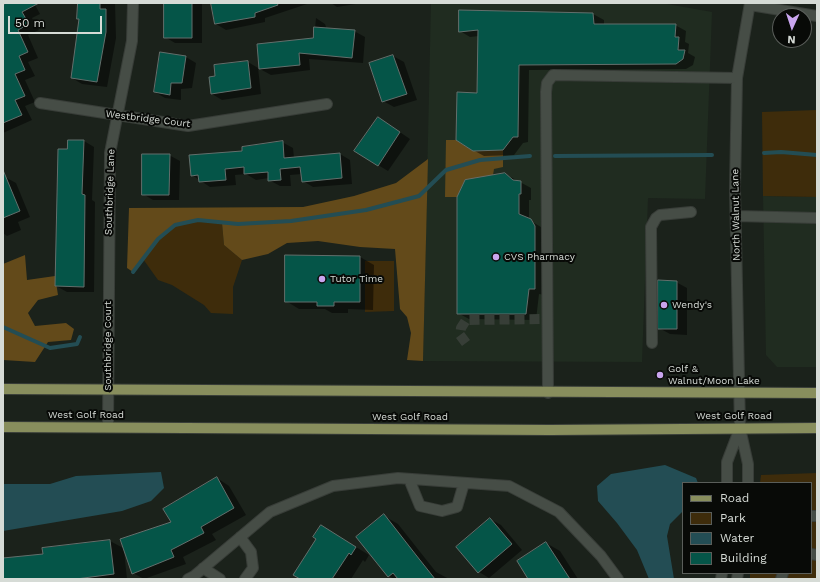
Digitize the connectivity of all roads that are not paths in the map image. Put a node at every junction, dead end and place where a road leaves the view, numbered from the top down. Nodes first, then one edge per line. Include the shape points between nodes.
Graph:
1 (133, 3) edge
2 (750, 4) edge
3 (817, 16) edge
4 (737, 78) junction
5 (40, 103) dead end
6 (327, 104) dead end
7 (117, 116) junction
8 (691, 212) dead end
9 (736, 216) junction
10 (817, 218) edge
11 (108, 264) joint
12 (652, 343) dead end
13 (3, 389) edge
14 (107, 389) junction
15 (548, 393) junction
16 (740, 393) junction
17 (817, 393) edge
18 (3, 427) edge
19 (108, 428) junction
20 (740, 428) junction
21 (817, 428) edge
22 (409, 479) junction
23 (727, 482) edge
24 (748, 482) edge
25 (464, 483) junction
26 (240, 537) junction
27 (203, 568) junction
28 (188, 579) edge
29 (220, 579) edge
30 (245, 579) edge
31 (618, 579) edge

1 - 7 street, Southbridge Lane via 132,41
2 - 3 street
2 - 4 street, North Walnut Lane
4 - 9 street, North Walnut Lane
4 - 15 street via 553,75 548,83
5 - 7 street, Westbridge Court
6 - 7 street, Westbridge Court via 188,126
7 - 11 street, Southbridge Lane via 110,153
8 - 12 street via 660,215 651,227
9 - 10 street
9 - 16 street, North Walnut Lane
11 - 14 street, Southbridge Court
13 - 14 main road
14 - 15 main road
14 - 19 street, Southbridge Court
15 - 16 main road
16 - 17 main road
16 - 20 street, North Walnut Lane
18 - 19 main road, West Golf Road
19 - 20 main road, West Golf Road
20 - 21 main road, West Golf Road
20 - 23 street via 727,462
20 - 24 street via 748,464
22 - 25 street
22 - 25 street via 420,506 442,511 457,507
22 - 26 street via 398,478 333,486 270,512
25 - 31 street via 509,486 559,512 601,556
26 - 27 street
26 - 30 street via 251,552 253,568
27 - 28 street
27 - 29 street

